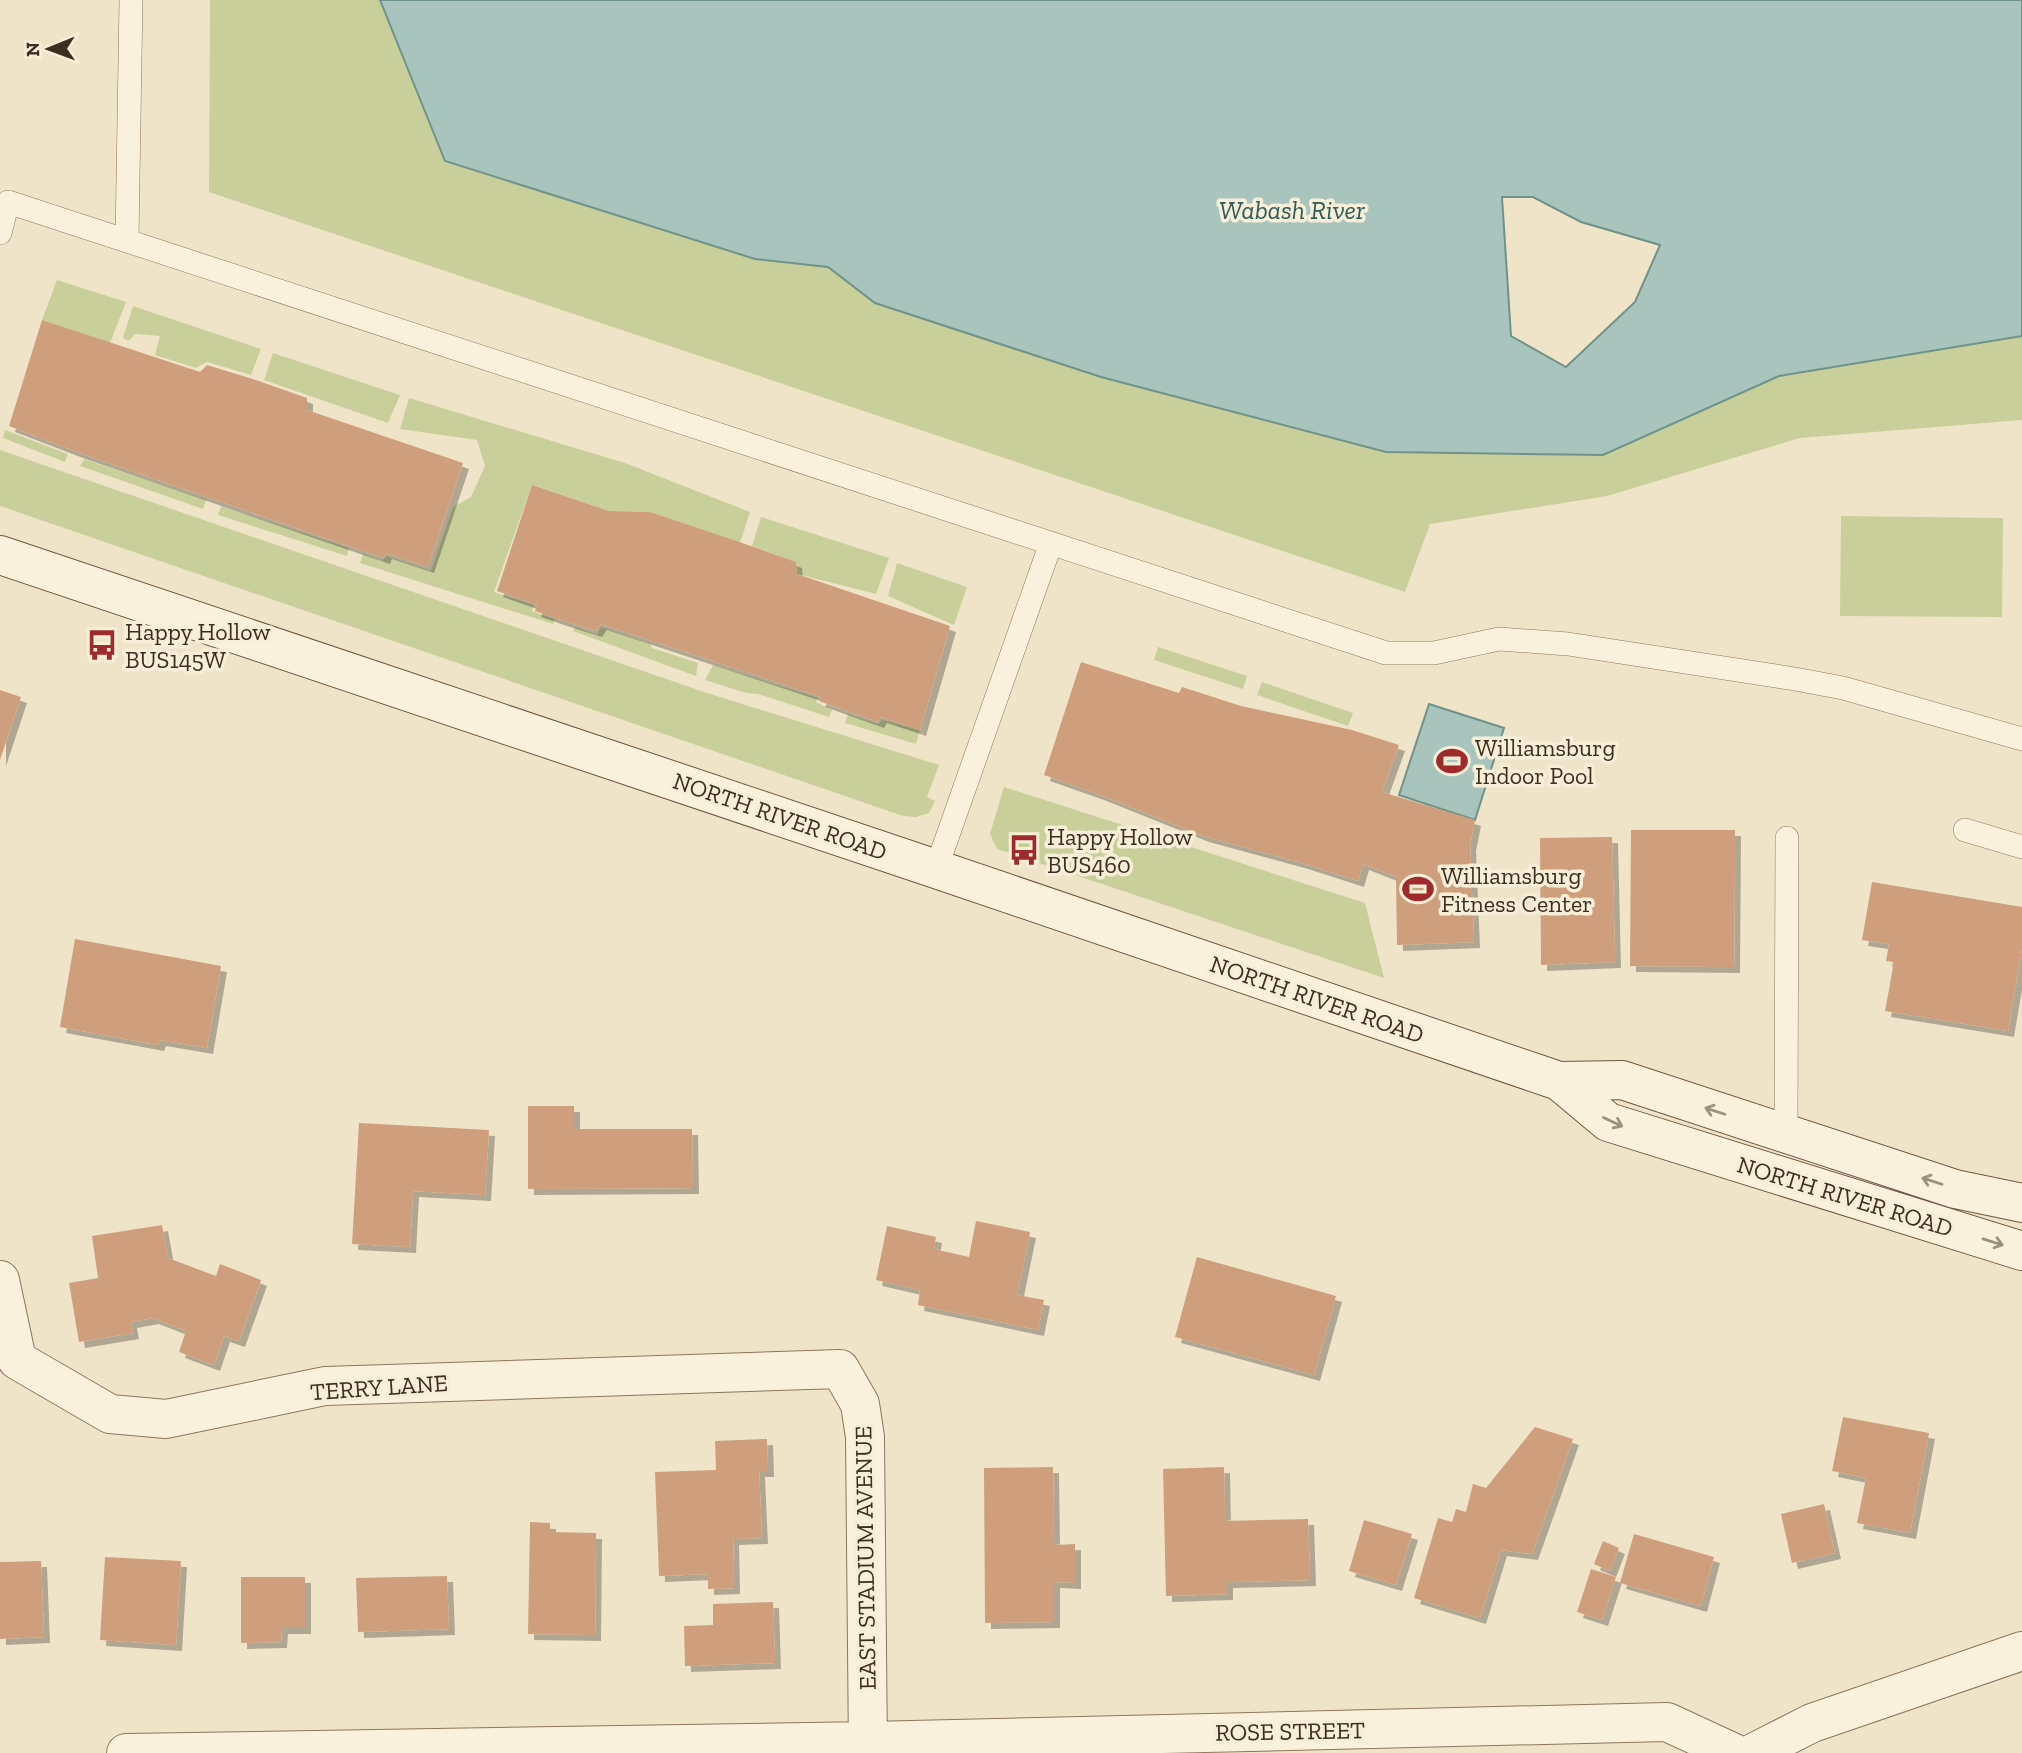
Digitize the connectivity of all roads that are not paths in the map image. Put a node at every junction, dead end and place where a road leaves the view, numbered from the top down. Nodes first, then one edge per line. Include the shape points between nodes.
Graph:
1 (131, 0) edge
2 (0, 233) edge
3 (127, 239) junction
4 (1051, 543) junction
5 (0, 555) edge
6 (2022, 739) edge
7 (1965, 830) dead end
8 (1787, 838) dead end
9 (2022, 847) edge
10 (936, 869) junction
11 (1559, 1081) junction
12 (1786, 1135) junction
13 (2022, 1203) edge
14 (2022, 1251) edge
15 (0, 1280) edge
16 (840, 1369) joint
17 (2022, 1651) edge
18 (868, 1747) edge
19 (126, 1753) edge
20 (1734, 1753) edge
21 (1753, 1753) edge

1 - 3 lane
2 - 3 lane via 8,202
3 - 4 lane
4 - 6 lane via 1386,653 1434,653 1499,639 1568,645 1843,688
4 - 10 lane
5 - 10 street, NORTH RIVER ROAD
7 - 9 lane
8 - 12 lane
10 - 11 street, NORTH RIVER ROAD
12 -> 11 street, NORTH RIVER ROAD via 1622,1080
11 -> 14 street, NORTH RIVER ROAD via 1608,1122
13 -> 12 street, NORTH RIVER ROAD via 1955,1188
15 - 16 street, TERRY LANE via 17,1360 110,1414 166,1419 325,1386
16 - 18 street, EAST STADIUM AVENUE via 860,1404 866,1437
17 - 21 street via 1812,1723
18 - 19 street, ROSE STREET
18 - 20 street, ROSE STREET via 1667,1722

